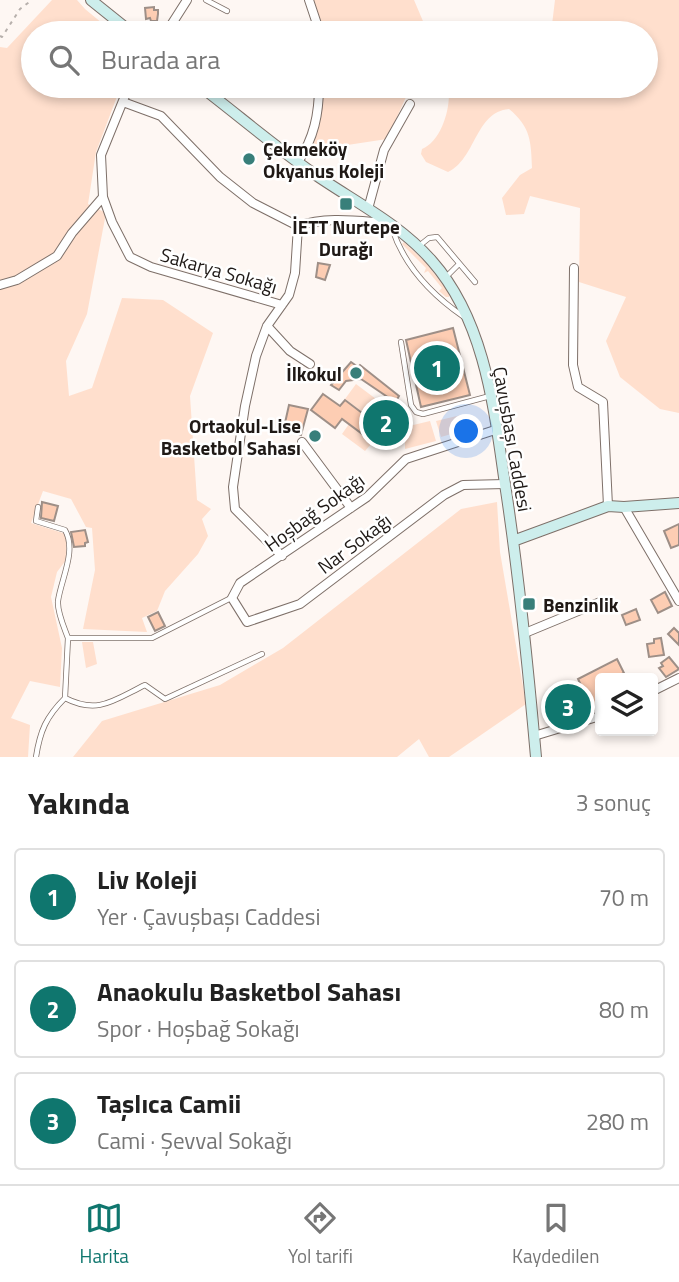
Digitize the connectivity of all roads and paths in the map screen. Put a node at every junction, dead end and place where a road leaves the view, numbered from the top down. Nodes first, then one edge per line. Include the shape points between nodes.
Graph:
1 (32, 0) edge
2 (92, 0) edge
3 (187, 0) edge
4 (206, 0) edge
5 (309, 0) edge
6 (227, 11) dead end
7 (117, 21) edge
8 (174, 21) edge
9 (316, 21) edge
10 (0, 36) edge
11 (125, 98) edge
12 (215, 98) edge
13 (318, 98) edge
14 (123, 102) junction
15 (410, 104) dead end
16 (298, 162) junction
17 (103, 197) junction
18 (368, 209) junction
19 (391, 224) junction
20 (298, 226) junction
21 (418, 247) junction
22 (459, 264) junction
23 (574, 268) dead end
24 (445, 278) junction
25 (475, 282) dead end
26 (0, 285) edge
27 (282, 305) junction
28 (466, 318) junction
29 (267, 326) junction
30 (401, 342) dead end
31 (310, 364) dead end
32 (491, 396) junction
33 (498, 429) junction
34 (302, 442) dead end
35 (505, 484) junction
36 (679, 502) edge
37 (608, 506) junction
38 (38, 507) dead end
39 (351, 508) junction
40 (624, 508) junction
41 (513, 541) junction
42 (282, 556) junction
43 (232, 598) junction
44 (679, 601) edge
45 (600, 602) dead end
46 (525, 633) junction
47 (68, 638) junction
48 (262, 654) dead end
49 (679, 678) edge
50 (658, 688) edge
51 (65, 698) junction
52 (595, 718) edge
53 (534, 736) junction
54 (36, 757) edge
55 (536, 757) edge

1 - 10 path
2 - 7 main road
3 - 8 street
4 - 6 lane
5 - 9 street
11 - 14 street, Sakarya Sokağı
12 - 16 main road, Çavuşbaşı Caddesi
13 - 16 street via 316,123
14 - 17 street, Sakarya Sokağı via 101,155
14 - 20 street via 160,116 220,177 253,203
15 - 18 street via 384,150
16 - 18 main road, Çavuşbaşı Caddesi
17 - 26 street via 57,256
17 - 27 street, Sakarya Sokağı via 131,257
18 - 19 main road, Çavuşbaşı Caddesi
19 - 20 street via 346,220
19 - 21 main road, Çavuşbaşı Caddesi
19 - 28 lane via 402,254 427,286
20 - 27 street via 295,273
21 - 22 lane via 437,237
21 - 24 main road, Çavuşbaşı Caddesi
22 - 24 lane
22 - 25 lane
23 - 37 street via 573,365 578,387 603,402
24 - 28 main road, Çavuşbaşı Caddesi
27 - 29 street
28 - 32 main road, Çavuşbaşı Caddesi
29 - 31 street via 290,351
29 - 42 street via 245,406 233,487 235,509
30 - 32 lane via 416,412
32 - 33 main road, Çavuşbaşı Caddesi
33 - 35 main road, Çavuşbaşı Caddesi
33 - 39 street, Hoşbağ Sokağı via 406,459
34 - 39 street
35 - 41 main road, Çavuşbaşı Caddesi
35 - 43 street, Nar Sokağı via 463,485 444,495 300,604 247,622
36 - 40 main road
37 - 40 main road
37 - 41 main road
38 - 47 lane via 36,521 65,530 68,538 68,560 57,603
39 - 42 street, Hoşbağ Sokağı
40 - 44 street
41 - 46 main road, Çavuşbaşı Caddesi
42 - 43 street, Hoşbağ Sokağı via 240,583
43 - 47 lane via 152,638
45 - 46 street
46 - 53 main road, Çavuşbaşı Caddesi
47 - 51 lane
48 - 51 lane via 165,699 145,685 103,705 80,705
49 - 50 street
51 - 54 lane via 40,731
52 - 53 street
53 - 55 main road, Çavuşbaşı Caddesi

